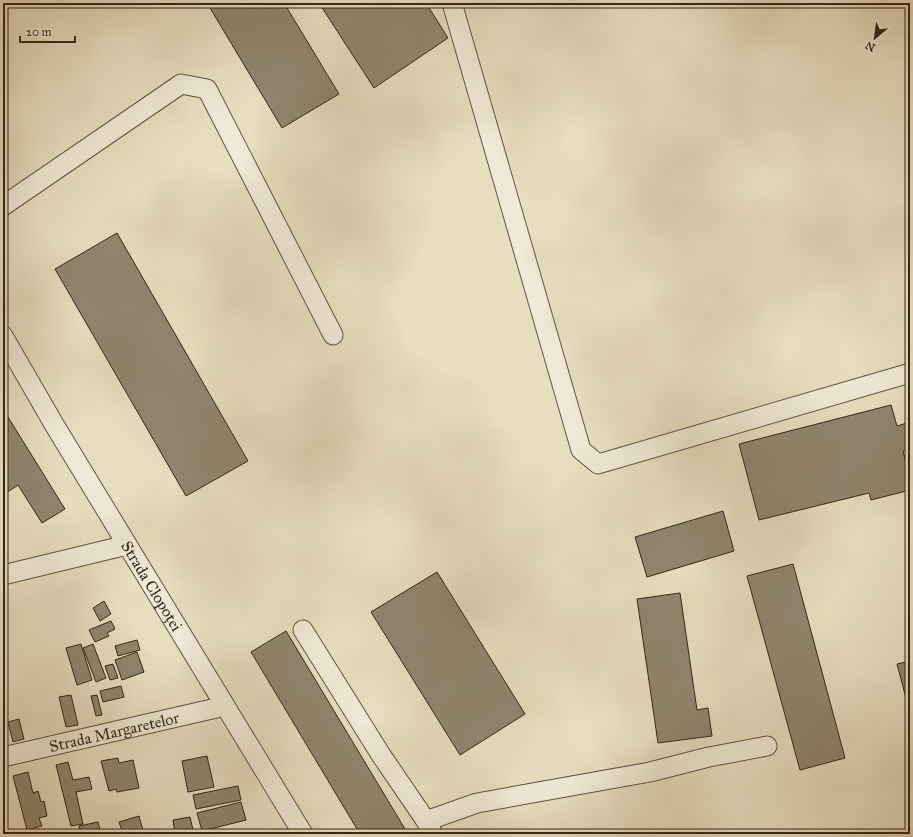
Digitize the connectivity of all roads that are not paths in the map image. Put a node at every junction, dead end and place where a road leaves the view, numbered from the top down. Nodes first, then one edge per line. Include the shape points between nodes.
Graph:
1 (452, 3) edge
2 (3, 206) edge
3 (333, 335) dead end
4 (3, 336) edge
5 (910, 373) edge
6 (127, 545) junction
7 (3, 575) edge
8 (303, 630) dead end
9 (225, 706) junction
10 (767, 746) dead end
11 (3, 757) edge
12 (429, 827) edge
13 (303, 834) edge

1 - 5 street via 581,450 598,464
2 - 3 street via 181,84 207,89
4 - 6 street, Strada Clopoței via 54,426
6 - 7 street
6 - 9 street, Strada Clopoței
8 - 12 street
9 - 11 street, Strada Margaretelor
9 - 13 street, Strada Clopoței
10 - 12 street via 650,772 477,803

